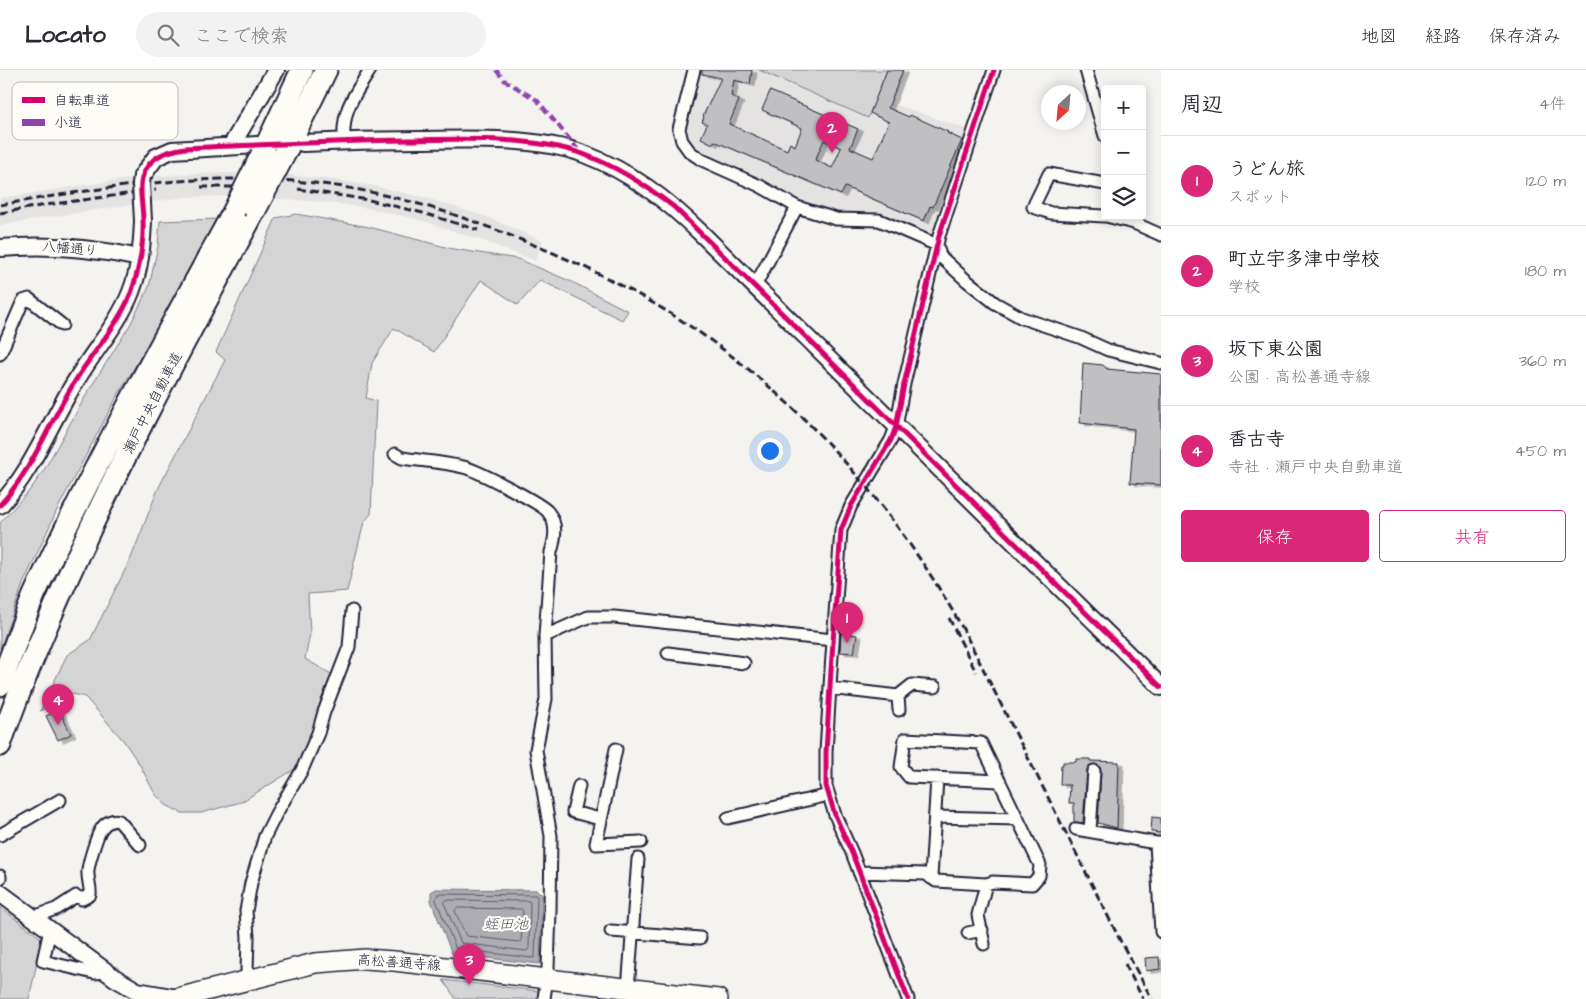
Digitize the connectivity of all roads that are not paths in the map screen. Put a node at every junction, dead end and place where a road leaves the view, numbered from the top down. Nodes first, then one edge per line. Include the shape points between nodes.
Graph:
1 (276, 70) edge
2 (302, 70) edge
3 (326, 70) edge
4 (370, 70) edge
5 (694, 70) edge
6 (994, 70) edge
7 (1086, 70) edge
8 (1103, 130) edge
9 (344, 141) junction
10 (232, 146) junction
11 (260, 147) junction
12 (295, 147) junction
13 (1101, 183) edge
14 (797, 207) junction
15 (1101, 214) edge
16 (1124, 220) edge
17 (1161, 235) edge
18 (937, 245) junction
19 (0, 248) edge
20 (140, 258) junction
21 (754, 286) junction
22 (62, 325) dead end
23 (0, 354) edge
24 (1161, 363) edge
25 (896, 427) junction
26 (394, 454) dead end
27 (0, 505) edge
28 (352, 611) dead end
29 (545, 636) junction
30 (833, 640) junction
31 (668, 653) dead end
32 (689, 655) junction
33 (744, 663) dead end
34 (687, 667) dead end
35 (0, 685) edge
36 (935, 687) dead end
37 (1161, 687) edge
38 (830, 688) junction
39 (898, 696) junction
40 (900, 710) dead end
41 (3, 737) edge
42 (616, 749) dead end
43 (1094, 772) dead end
44 (937, 778) junction
45 (1000, 781) junction
46 (579, 786) dead end
47 (829, 796) junction
48 (60, 800) dead end
49 (935, 817) junction
50 (728, 818) dead end
51 (600, 819) junction
52 (1018, 819) junction
53 (1076, 829) dead end
54 (1090, 831) junction
55 (0, 835) edge
56 (641, 842) dead end
57 (1158, 843) edge
58 (140, 845) dead end
59 (638, 860) dead end
60 (859, 872) junction
61 (931, 878) junction
62 (986, 884) junction
63 (0, 892) edge
64 (1160, 893) edge
65 (33, 918) junction
66 (50, 930) junction
67 (982, 930) junction
68 (611, 931) dead end
69 (1161, 932) edge
70 (631, 933) junction
71 (968, 933) dead end
72 (700, 938) dead end
73 (984, 944) dead end
74 (106, 972) junction
75 (251, 979) junction
76 (546, 979) junction
77 (628, 988) junction
78 (178, 999) edge
79 (544, 999) edge
80 (718, 999) edge
81 (908, 999) edge

1 - 10 street
2 - 11 highway, 瀬戸中央自動車道
3 - 12 highway, 瀬戸中央自動車道
4 - 9 street via 346,112
5 - 14 street via 679,129 690,152
6 - 18 street
7 - 8 street
9 - 12 street
9 - 21 street via 477,139 514,141 582,153 636,180 671,204
10 - 11 street
10 - 20 street, bridge via 185,148 162,153 150,163 141,184
11 - 35 highway, 瀬戸中央自動車道, bridge via 234,210 72,516 34,595
12 - 41 highway, 瀬戸中央自動車道, bridge via 255,210 130,446 84,540
13 - 15 street via 1050,174 1033,208 1051,213
14 - 18 street via 836,219 880,220
14 - 21 street
16 - 17 street
18 - 24 street via 940,256 966,280 995,303 1022,318 1108,350
18 - 25 street
19 - 20 street, 八幡通り via 59,247
20 - 27 street via 125,305 60,407 21,480
21 - 25 street
22 - 23 street via 29,298 23,301
25 - 30 street via 851,506 842,530
25 - 37 street
26 - 29 street via 464,467 504,485 548,511 555,528 555,540 551,552
28 - 75 street via 349,648 318,733 302,770 265,836 254,874 246,911 247,971
29 - 30 street via 588,617 614,617
29 - 76 street via 546,699 536,750 551,836
30 - 38 street
31 - 32 street
32 - 33 street
32 - 34 street
36 - 39 street via 912,685
38 - 39 street
38 - 47 street via 826,752
39 - 40 street
42 - 51 street
43 - 54 street
44 - 45 street
44 - 45 street via 909,777 900,767 905,738 981,743
44 - 49 street
45 - 52 street
46 - 51 street via 573,812
47 - 50 street
47 - 60 street
48 - 55 street
49 - 52 street
49 - 61 street
51 - 56 street via 596,844
52 - 62 street via 1040,865 1039,876 1032,884
53 - 54 street
54 - 57 street
57 - 64 street
58 - 65 street via 119,821 108,822 102,828 91,859 88,872 90,894 82,899 76,896
59 - 70 street
60 - 61 street via 926,874
60 - 81 street
61 - 62 street
62 - 67 street via 978,914
63 - 65 street
64 - 69 street
65 - 66 street
66 - 74 street
66 - 74 street via 43,961 94,973
67 - 71 street
67 - 73 street
68 - 70 street
70 - 72 street
70 - 77 street
74 - 78 street via 137,991
75 - 76 main road, 高松善通寺線 via 315,963 365,959
75 - 78 main road, 高松善通寺線
76 - 77 main road, 高松善通寺線
76 - 79 street
77 - 80 main road, 高松善通寺線

